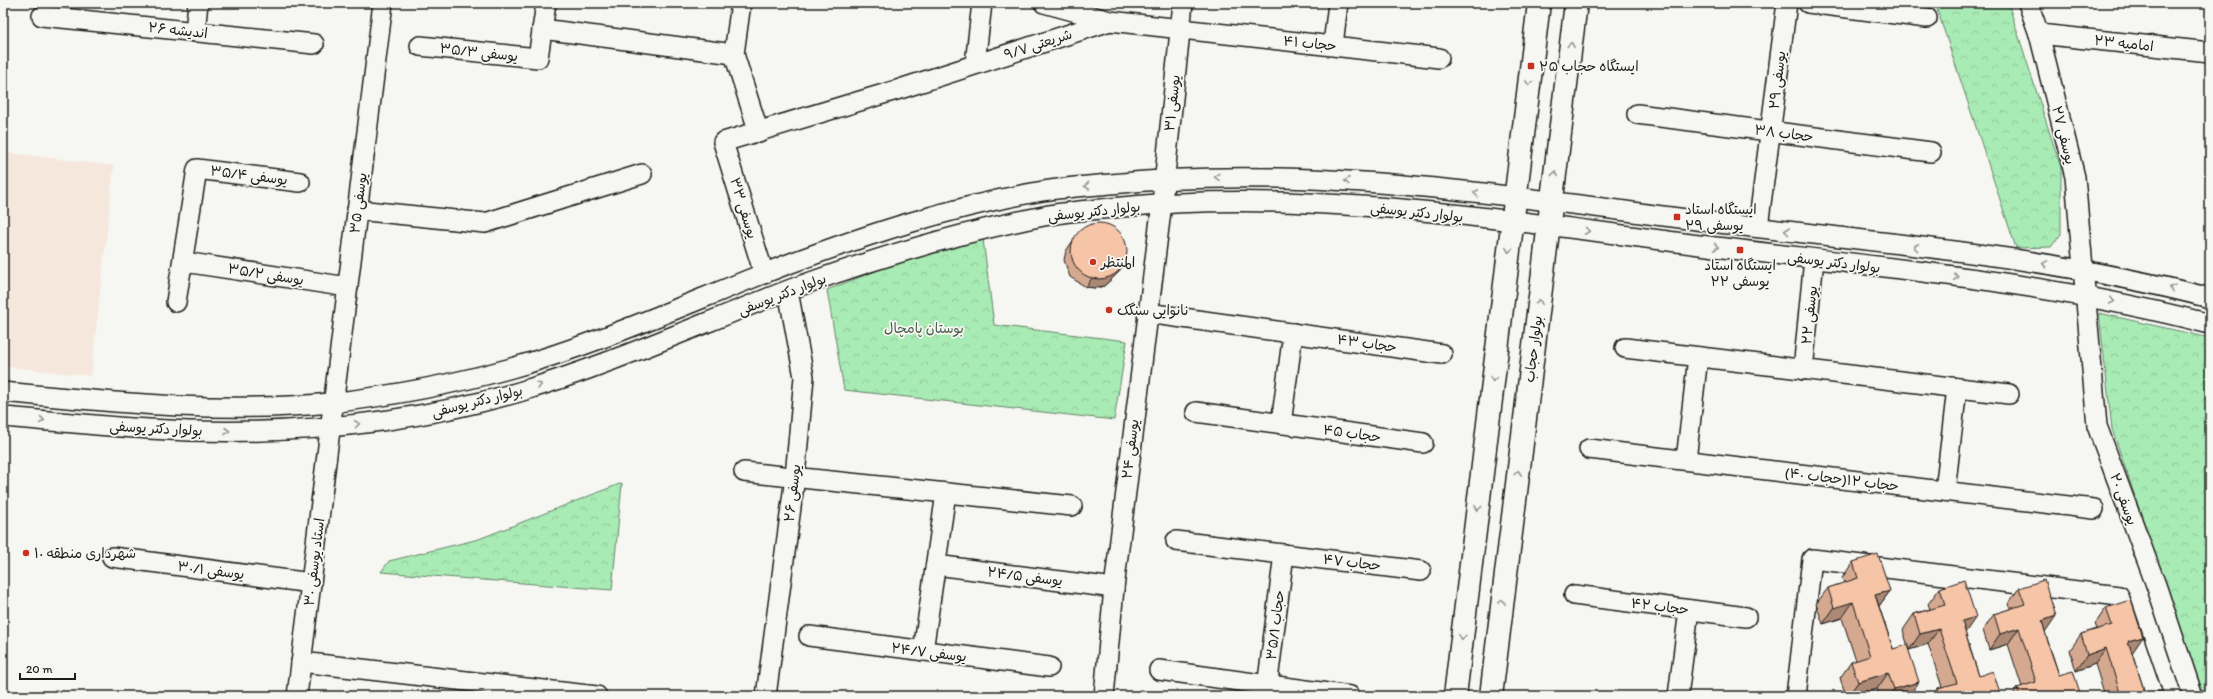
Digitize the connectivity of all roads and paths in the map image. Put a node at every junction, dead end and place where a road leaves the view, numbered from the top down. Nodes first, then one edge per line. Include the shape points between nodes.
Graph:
1 (198, 3) edge
2 (383, 3) edge
3 (546, 3) edge
4 (741, 3) edge
5 (982, 3) edge
6 (1044, 3) edge
7 (1183, 3) edge
8 (1338, 3) edge
9 (1539, 3) edge
10 (1576, 3) edge
11 (1787, 3) edge
12 (1808, 3) edge
13 (2028, 3) edge
14 (42, 16) dead end
15 (1927, 18) dead end
16 (1110, 21) junction
17 (1180, 28) junction
18 (542, 29) junction
19 (196, 32) junction
20 (2039, 34) junction
21 (314, 44) dead end
22 (1333, 45) junction
23 (420, 46) dead end
24 (2210, 52) edge
25 (734, 54) junction
26 (1439, 58) dead end
27 (975, 64) junction
28 (1637, 114) dead end
29 (1771, 131) junction
30 (759, 132) junction
31 (724, 142) joint
32 (1931, 152) dead end
33 (642, 174) dead end
34 (1164, 179) junction
35 (300, 182) dead end
36 (1515, 197) junction
37 (1551, 202) junction
38 (1162, 203) junction
39 (357, 210) junction
40 (1512, 222) junction
41 (1548, 226) junction
42 (1758, 228) junction
43 (1814, 259) junction
44 (184, 262) junction
45 (2084, 271) junction
46 (764, 274) junction
47 (348, 287) junction
48 (788, 291) junction
49 (2086, 296) junction
50 (2210, 298) edge
51 (176, 302) dead end
52 (1147, 313) junction
53 (2210, 324) edge
54 (1293, 333) junction
55 (1625, 348) dead end
56 (1442, 354) dead end
57 (1698, 357) junction
58 (1803, 370) junction
59 (1957, 388) junction
60 (3, 392) edge
61 (2009, 394) dead end
62 (333, 402) junction
63 (1196, 412) dead end
64 (3, 417) edge
65 (1281, 424) junction
66 (330, 427) junction
67 (1423, 443) dead end
68 (1589, 449) dead end
69 (1686, 460) junction
70 (744, 472) dead end
71 (795, 477) junction
72 (1945, 491) junction
73 (946, 493) junction
74 (1072, 506) dead end
75 (2094, 509) dead end
76 (1176, 541) dead end
77 (1284, 554) junction
78 (112, 557) dead end
79 (936, 565) junction
80 (1421, 571) dead end
81 (311, 583) junction
82 (1114, 588) junction
83 (1574, 595) dead end
84 (1689, 610) junction
85 (1746, 617) dead end
86 (809, 636) dead end
87 (924, 651) junction
88 (301, 662) junction
89 (1049, 667) dead end
90 (1159, 670) dead end
91 (1267, 690) edge
92 (297, 696) edge
93 (597, 696) edge
94 (766, 696) edge
95 (1104, 696) edge
96 (1350, 696) edge
97 (1455, 696) edge
98 (1491, 696) edge
99 (1678, 696) edge
100 (1796, 696) edge
101 (2153, 696) edge
102 (2193, 696) edge

1 - 19 street
2 - 39 street, یوسفی ۳۵
3 - 18 street
4 - 25 street
5 - 27 street
6 - 16 street
7 - 17 street, یوسفی ۳۱
8 - 22 street
9 -> 36 main road
37 -> 10 main road, بولوار حجاب
11 - 29 street, یوسفی ۲۹
12 - 15 street
13 - 20 street, یوسفی ۲۷
14 - 19 street, اندیشه ۲۶
16 - 17 street, شریعتی ۹/۷
16 - 27 street, شریعتی ۹/۷
17 - 22 street, حجاب ۴۱
17 - 34 street, یوسفی ۳۱
18 - 23 street, یوسفی ۳۵/۳ via 538,58
18 - 25 street
19 - 21 street, اندیشه ۲۶
20 - 24 street, امامیه ۲۳
20 - 45 street, یوسفی ۲۷ via 2075,177
22 - 26 street, حجاب ۴۱
25 - 30 street
27 - 30 street, شریعتی ۹/۷
28 - 29 street, حجاب ۳۸
29 - 32 street, حجاب ۳۸
29 - 42 street, یوسفی ۲۹
30 - 31 street, شریعتی ۹/۷
31 - 46 street, یوسفی ۳۳
33 - 39 street via 485,223
36 -> 34 street, بولوار دکتر یوسفی via 1360,182 1263,176
34 - 38 street, یوسفی ۳۱
34 -> 46 street, بولوار دکتر یوسفی via 1046,191 933,216 858,239
35 - 44 street, یوسفی ۳۵/۴ via 198,169
36 - 37 street, بولوار دکتر یوسفی
36 - 40 main road
37 - 41 main road, بولوار حجاب
37 - 42 street, بولوار دکتر یوسفی
38 - 40 street, بولوار دکتر یوسفی via 1271,201 1358,206
38 - 48 street, بولوار دکتر یوسفی via 1050,215 939,240
38 - 52 street, یوسفی ۲۴
39 - 47 street, یوسفی ۳۵
40 - 41 street, بولوار دکتر یوسفی
40 -> 97 main road
41 -> 43 street, بولوار دکتر یوسفی
98 -> 41 main road, بولوار حجاب
45 -> 42 street, بولوار دکتر یوسفی
43 -> 49 street, بولوار دکتر یوسفی
43 - 58 street, یوسفی ۲۲
44 - 47 street, یوسفی ۳۵/۲
44 - 51 street
45 - 49 street, یوسفی ۲۷
50 -> 45 street, بولوار دکتر یوسفی
46 - 62 street, بولوار دکتر یوسفی via 601,339 509,369 414,391
47 - 62 street, یوسفی ۳۵
66 -> 48 street, بولوار دکتر یوسفی via 419,415 516,393 610,362
48 - 71 street, یوسفی ۲۶ via 804,377
49 -> 53 street, بولوار دکتر یوسفی
49 - 102 street, یوسفی ۲۰ via 2097,426 2156,585
52 - 54 street, حجاب ۴۳
52 - 82 street, یوسفی ۲۴
54 - 56 street, حجاب ۴۳
54 - 65 street
55 - 57 street
57 - 58 street
57 - 69 street
58 - 59 street
59 - 61 street
59 - 72 street
60 - 62 street, بولوار دکتر یوسفی via 155,405 231,407
62 - 66 street, استاد یوسفی ۳۰
63 - 65 street, حجاب ۴۵
64 -> 66 street, بولوار دکتر یوسفی via 153,430 231,431
65 - 67 street, حجاب ۴۵
66 - 81 street, استاد یوسفی ۳۰
68 - 69 street, حجاب ۱۲(حجاب ۴۰)
69 - 72 street, حجاب ۱۲(حجاب ۴۰)
70 - 71 street
71 - 73 street
71 - 94 street, یوسفی ۲۶
72 - 75 street, حجاب ۱۲(حجاب ۴۰)
73 - 74 street
73 - 79 street
76 - 77 street, حجاب ۴۷
77 - 80 street, حجاب ۴۷
77 - 91 street, حجاب ۳۵/۱
78 - 81 street, یوسفی ۳۰/۱
79 - 82 street, یوسفی ۲۴/۵
79 - 87 street
81 - 88 street, استاد یوسفی ۳۰
82 - 95 street, یوسفی ۲۴
83 - 84 street, حجاب ۴۲
84 - 85 street, حجاب ۴۲
84 - 99 street
86 - 87 street, یوسفی ۲۴/۷
87 - 89 street, یوسفی ۲۴/۷
88 - 92 street, استاد یوسفی ۳۰
88 - 93 street
90 - 91 street
91 - 96 street
100 - 101 street via 1812,559 2119,596

